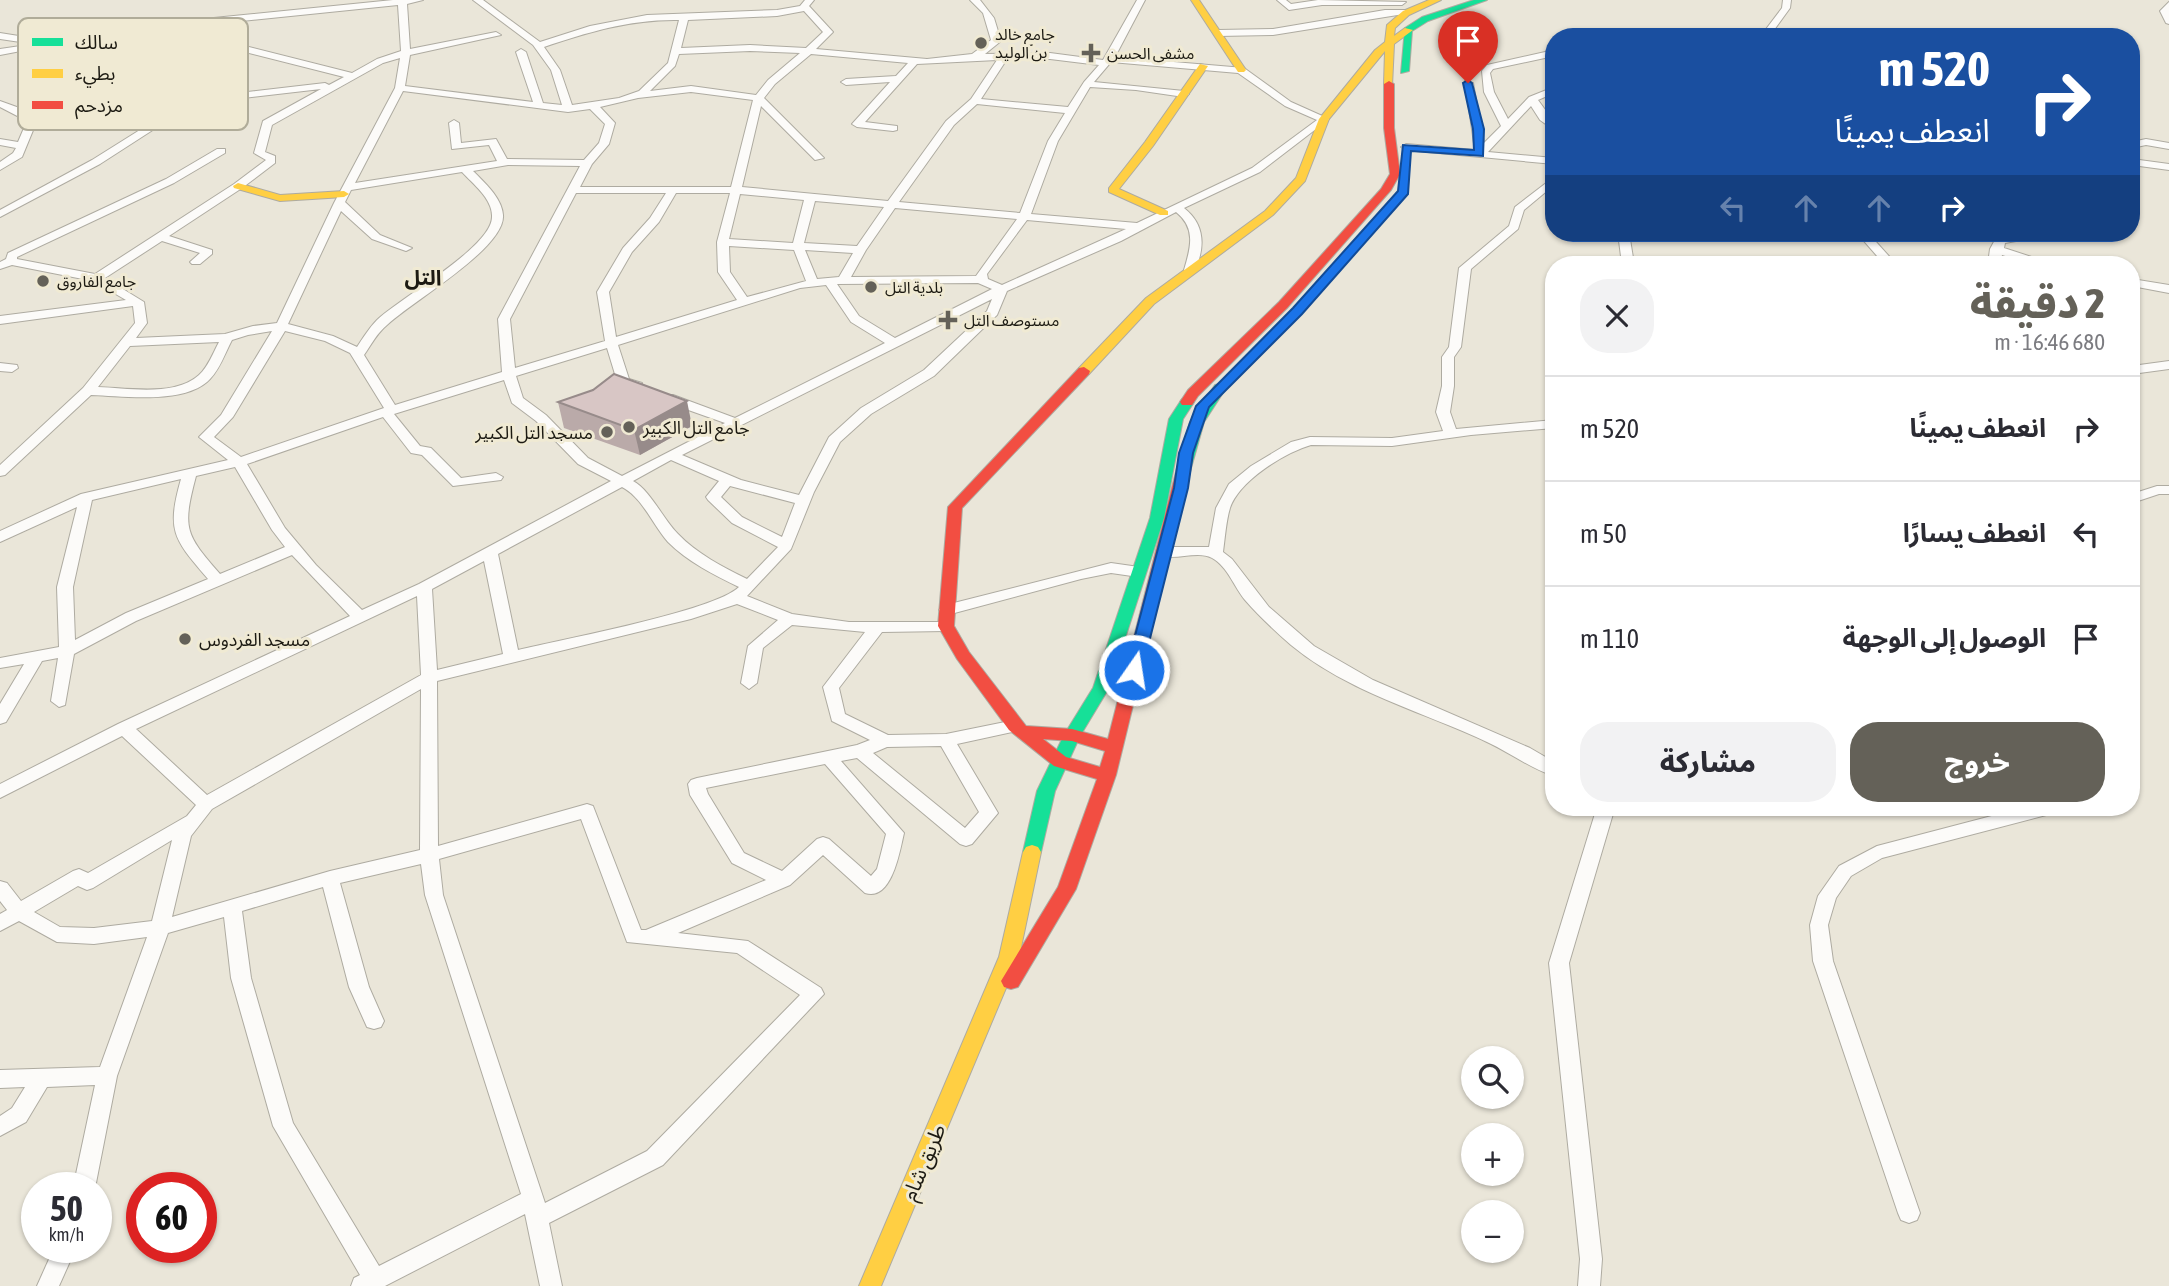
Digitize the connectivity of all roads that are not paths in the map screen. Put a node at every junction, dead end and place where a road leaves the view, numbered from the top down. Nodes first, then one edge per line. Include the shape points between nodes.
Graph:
1 (419, 0) edge
2 (477, 0) edge
3 (974, 0) edge
4 (1141, 0) edge
5 (1195, 0) edge
6 (1281, 0) edge
7 (1386, 0) edge
8 (1483, 0) edge
9 (1787, 0) edge
10 (1434, 1) edge
11 (402, 2) junction
12 (808, 4) edge
13 (2169, 5) edge
14 (1404, 8) junction
15 (1454, 8) junction
16 (684, 17) junction
17 (244, 18) edge
18 (2169, 22) edge
19 (1771, 28) edge
20 (1408, 30) junction
21 (1218, 33) junction
22 (496, 35) dead end
23 (1390, 35) junction
24 (0, 36) edge
25 (18, 39) edge
26 (540, 45) junction
27 (18, 49) edge
28 (248, 50) edge
29 (676, 51) junction
30 (812, 51) junction
31 (0, 52) edge
32 (521, 52) dead end
33 (406, 53) junction
34 (1545, 55) edge
35 (975, 57) junction
36 (1003, 58) junction
37 (915, 61) junction
38 (1107, 61) junction
39 (1203, 66) junction
40 (1241, 70) junction
41 (349, 75) junction
42 (899, 79) junction
43 (868, 81) junction
44 (846, 82) dead end
45 (1468, 83) dead end
46 (1087, 84) junction
47 (331, 85) junction
48 (400, 88) junction
49 (1184, 94) junction
50 (1545, 94) edge
51 (248, 95) edge
52 (634, 96) junction
53 (759, 99) junction
54 (1532, 99) junction
55 (975, 100) junction
56 (0, 104) edge
57 (539, 105) junction
58 (873, 106) junction
59 (594, 107) junction
60 (568, 109) junction
61 (1070, 110) junction
62 (18, 111) edge
63 (1324, 119) junction
64 (1545, 119) edge
65 (610, 123) junction
66 (454, 124) dead end
67 (1506, 126) junction
68 (893, 128) dead end
69 (29, 130) edge
70 (148, 130) edge
71 (1406, 134) junction
72 (0, 142) edge
73 (2140, 143) edge
74 (23, 146) junction
75 (2169, 146) edge
76 (221, 151) dead end
77 (1479, 154) junction
78 (819, 158) dead end
79 (1545, 159) edge
80 (503, 162) junction
81 (587, 163) junction
82 (2140, 163) edge
83 (0, 167) edge
84 (2169, 167) edge
85 (465, 169) junction
86 (238, 186) junction
87 (1545, 187) edge
88 (573, 190) junction
89 (673, 190) junction
90 (735, 190) junction
91 (344, 195) junction
92 (810, 198) junction
93 (893, 203) junction
94 (1170, 210) junction
95 (0, 214) edge
96 (1024, 217) junction
97 (1141, 227) junction
98 (162, 237) junction
99 (723, 242) junction
100 (1873, 242) edge
101 (1999, 242) edge
102 (798, 246) junction
103 (406, 248) dead end
104 (1996, 249) junction
105 (860, 250) junction
106 (1884, 256) edge
107 (1995, 256) edge
108 (2018, 256) edge
109 (195, 262) dead end
110 (6, 264) edge
111 (1190, 270) junction
112 (97, 278) junction
113 (981, 279) junction
114 (829, 281) junction
115 (844, 281) junction
116 (812, 282) junction
117 (2140, 285) edge
118 (1002, 289) junction
119 (2169, 289) edge
120 (138, 302) junction
121 (744, 302) junction
122 (0, 320) edge
123 (281, 327) junction
124 (227, 338) junction
125 (128, 342) junction
126 (611, 342) junction
127 (894, 343) junction
128 (358, 355) junction
129 (2169, 365) edge
130 (2140, 369) edge
131 (509, 374) junction
132 (88, 391) junction
133 (389, 411) junction
134 (735, 422) junction
135 (1545, 425) edge
136 (1451, 435) junction
137 (671, 455) junction
138 (239, 462) junction
139 (0, 472) edge
140 (190, 473) junction
141 (496, 477) dead end
142 (2169, 478) edge
143 (727, 480) junction
144 (624, 481) junction
145 (2163, 490) edge
146 (86, 497) junction
147 (2140, 497) edge
148 (804, 500) junction
149 (0, 537) edge
150 (786, 545) junction
151 (294, 549) junction
152 (490, 552) junction
153 (1163, 552) junction
154 (1215, 554) junction
155 (1139, 572) junction
156 (219, 582) junction
157 (424, 587) junction
158 (742, 592) junction
159 (361, 618) junction
160 (946, 618) junction
161 (789, 619) junction
162 (877, 628) junction
163 (67, 652) junction
164 (36, 657) junction
165 (512, 658) junction
166 (0, 663) edge
167 (429, 677) junction
168 (749, 683) dead end
169 (59, 701) dead end
170 (0, 718) edge
171 (124, 728) junction
172 (1019, 729) junction
173 (1072, 735) junction
174 (946, 740) junction
175 (886, 741) junction
176 (1113, 747) junction
177 (860, 751) junction
178 (828, 757) junction
179 (1060, 762) junction
180 (1545, 765) edge
181 (1107, 775) junction
182 (0, 792) edge
183 (206, 804) junction
184 (1603, 816) edge
185 (2016, 816) edge
186 (194, 819) junction
187 (429, 856) junction
188 (330, 878) junction
189 (785, 880) junction
190 (0, 888) edge
191 (232, 906) junction
192 (19, 912) junction
193 (0, 923) edge
194 (160, 928) junction
195 (648, 938) junction
196 (374, 1021) dead end
197 (976, 1039) junction
198 (107, 1076) junction
199 (0, 1079) edge
200 (41, 1079) junction
201 (0, 1127) edge
202 (87, 1172) edge
203 (536, 1208) junction
204 (1909, 1213) dead end
205 (58, 1263) edge
206 (368, 1283) edge
207 (48, 1286) edge
208 (551, 1286) edge
209 (870, 1286) edge
210 (1589, 1286) edge

1 - 11 street
2 - 26 street
3 - 35 street via 990,17 996,41
4 - 38 street
5 - 21 main road
6 - 14 street via 1289,7 1322,2
7 - 14 street
8 - 15 main road
9 - 19 street
10 - 14 main road
10 - 15 main road
11 - 17 street
11 - 33 street
12 - 16 street via 778,13
12 - 30 street via 828,32
13 - 18 street via 2164,11
14 - 21 street via 1273,32
14 - 23 main road
15 - 20 main road
16 - 26 street via 628,20
16 - 29 street
20 - 23 main road
20 - 71 main road
21 - 40 main road
22 - 33 street
23 - 63 main road via 1362,52
23 - 155 main road via 1395,174 1368,211 1283,305 1193,393 1176,419 1157,518
24 - 25 street
26 - 60 street via 555,68
27 - 31 street
28 - 41 street
29 - 30 street
29 - 52 street via 673,64
30 - 37 street
30 - 53 street via 764,87
32 - 57 street
33 - 41 street
33 - 48 street
34 - 67 street via 1490,67 1485,73
35 - 36 street
35 - 37 street
36 - 38 street
36 - 55 street
37 - 42 street
38 - 39 street
38 - 46 street
39 - 40 street
39 - 49 main road
40 - 63 street via 1289,104
41 - 47 street
42 - 43 street
42 - 58 street
43 - 44 street
43 - 58 street
45 - 77 street
46 - 49 street
46 - 61 street
47 - 51 street
47 - 86 street via 265,124 259,153 271,161
48 - 57 street
48 - 91 street
49 - 94 main road via 1113,190
50 - 54 street
52 - 53 street via 691,89
52 - 59 street
52 - 65 street
53 - 78 street
53 - 90 street
54 - 64 street
54 - 67 street
55 - 61 street
55 - 93 street via 940,135
56 - 62 street
57 - 60 street
58 - 68 street via 857,124
59 - 60 street
59 - 65 street
61 - 96 street
63 - 94 street via 1256,170
63 - 111 main road via 1301,179 1269,213
65 - 81 street via 604,144
66 - 80 street via 456,147 492,141
67 - 77 street
69 - 74 street
70 - 95 street via 61,184
71 - 77 street
71 - 153 main road via 1404,191 1297,311 1203,406 1186,453
72 - 74 street
73 - 75 street
74 - 83 street
76 - 110 street via 170,181 12,255
77 - 79 street
80 - 81 street
80 - 85 street
81 - 88 street
82 - 84 street
85 - 91 street
85 - 128 street via 489,194 498,218 492,236 380,324
86 - 91 main road via 280,198
86 - 98 street
87 - 136 street via 1519,209 1514,228 1465,268 1443,412
88 - 89 street
88 - 131 street via 504,319
89 - 90 street
89 - 126 street via 655,220 627,250 603,292
90 - 92 street
90 - 99 street
91 - 103 street via 376,237
91 - 123 street
92 - 93 street
92 - 102 street
93 - 96 street
93 - 105 street
94 - 97 street
94 - 111 street via 1190,218 1198,240
96 - 97 street
96 - 113 street
97 - 118 street
98 - 109 street via 208,251
98 - 112 street
99 - 102 street
99 - 121 street via 724,272
100 - 106 street
101 - 104 street
102 - 105 street
102 - 116 street
104 - 107 street
104 - 108 street
105 - 115 street
110 - 112 street
111 - 160 main road via 1150,301 956,507
112 - 120 street
113 - 115 street
113 - 118 street
114 - 115 street
114 - 116 street
114 - 127 street via 855,319
116 - 121 street
117 - 119 street
118 - 127 street
118 - 148 street via 993,312 929,373 866,411 834,440
120 - 122 street
120 - 125 street via 141,323
121 - 126 street
123 - 124 street
123 - 128 street via 333,341
123 - 138 street via 226,417 206,437
124 - 125 street
124 - 132 street via 204,378 190,387
125 - 132 street
126 - 131 street
126 - 134 street via 623,381
127 - 134 street
128 - 133 street
129 - 130 street
131 - 133 street
131 - 144 street via 517,400 583,461
132 - 139 street
133 - 138 street
133 - 141 street via 416,450 426,451 458,483
134 - 137 street
135 - 136 street
136 - 154 street via 1296,445 1234,487 1223,508
137 - 143 street
137 - 144 street
138 - 140 street
138 - 151 street via 265,510
140 - 146 street
140 - 156 street via 178,515 180,536
142 - 145 street
143 - 148 street
143 - 150 street via 713,497 737,520
144 - 152 street
144 - 158 street via 637,489 674,539
145 - 147 street
146 - 149 street
146 - 163 street via 65,587
148 - 150 street
150 - 158 street
151 - 156 street
151 - 159 street
152 - 157 street
152 - 165 street
153 - 154 street
153 - 176 main road
154 - 180 street via 1230,566 1278,628 1314,654
155 - 160 street via 1111,568 1080,574
155 - 173 main road via 1101,688
156 - 163 street via 131,617
157 - 159 street
157 - 167 street
158 - 161 street
158 - 165 street via 691,614
159 - 171 street
160 - 162 street
160 - 172 main road via 963,656
161 - 162 street
161 - 168 street via 756,646
162 - 175 street via 831,687 838,717
163 - 164 street
163 - 169 street
164 - 166 street
164 - 170 street
165 - 167 street
167 - 183 street
167 - 187 street
171 - 182 street
171 - 183 street
172 - 173 main road
172 - 174 street
172 - 179 main road
173 - 176 main road
173 - 179 main road
174 - 175 street
174 - 177 street via 989,813 966,839
175 - 177 street
176 - 181 main road
177 - 178 street
178 - 189 street via 697,784 699,795 738,858
178 - 189 street via 895,834 886,872 872,888 823,844
179 - 181 main road
179 - 197 main road via 1046,791 1009,957
181 - 197 main road via 1067,890
183 - 186 street
184 - 210 street via 1559,963 1591,1259
185 - 204 street via 1877,853 1844,871 1827,896 1819,925 1823,961
186 - 192 street via 87,883 79,876
186 - 194 street via 183,834
187 - 188 street
187 - 195 street via 587,811 634,937
187 - 203 street via 434,895
188 - 191 street
188 - 196 street via 359,987
189 - 195 street
190 - 192 street
191 - 194 street
191 - 206 street via 242,978 283,1126
192 - 193 street
192 - 194 street via 57,934 94,936
194 - 198 street
195 - 203 street via 741,946 814,994 655,1158
197 - 209 main road, طريق شام
198 - 200 street
198 - 202 street
199 - 200 street
200 - 201 street via 19,1115
203 - 206 street
203 - 208 street
205 - 207 street

